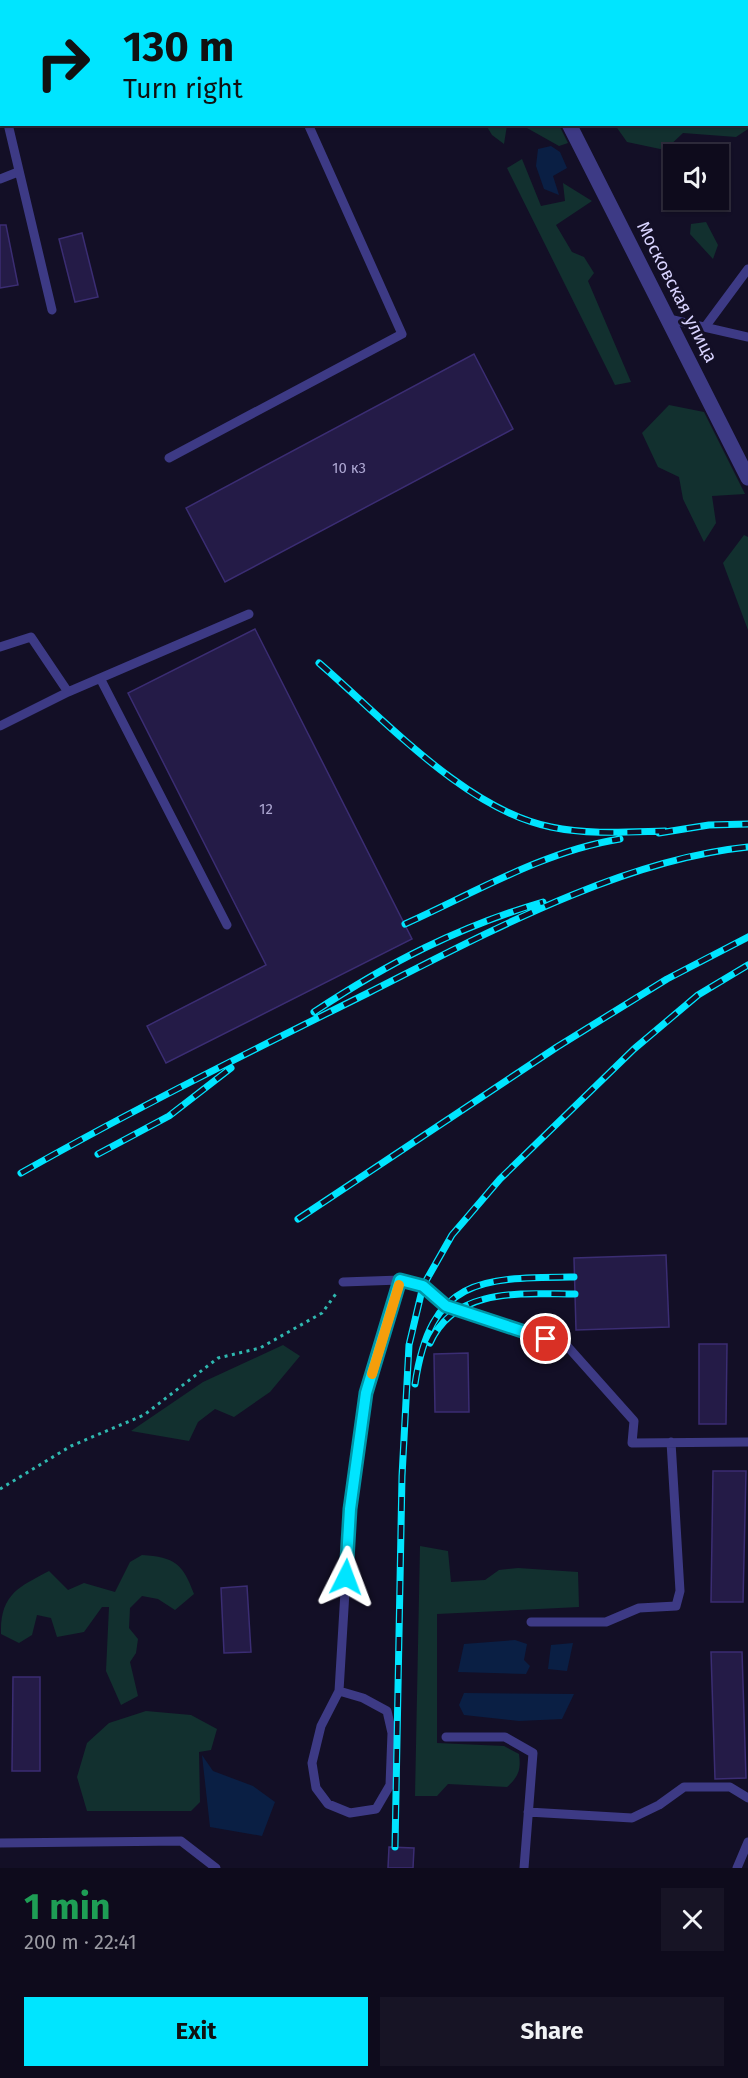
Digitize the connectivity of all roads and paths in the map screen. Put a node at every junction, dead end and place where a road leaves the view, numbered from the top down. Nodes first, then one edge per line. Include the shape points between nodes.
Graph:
1 (8, 126) edge
2 (309, 126) edge
3 (571, 126) edge
4 (18, 172) junction
5 (0, 179) edge
6 (748, 269) edge
7 (52, 310) dead end
8 (669, 319) junction
9 (705, 327) junction
10 (748, 338) edge
11 (170, 458) dead end
12 (748, 478) edge
13 (249, 614) dead end
14 (0, 647) edge
15 (100, 678) junction
16 (68, 692) junction
17 (0, 726) edge
18 (227, 925) dead end
19 (400, 1280) junction
20 (344, 1282) joint
21 (671, 1442) junction
22 (748, 1442) edge
23 (0, 1489) edge
24 (531, 1622) dead end
25 (339, 1691) junction
26 (446, 1737) dead end
27 (748, 1798) edge
28 (528, 1812) junction
29 (748, 1842) edge
30 (0, 1843) edge
31 (216, 1868) edge
32 (524, 1868) edge
33 (737, 1868) edge

1 - 4 lane
2 - 11 lane via 402,334
3 - 8 street, Московская улица
4 - 5 lane
4 - 7 lane
6 - 9 lane
8 - 9 lane
8 - 12 street, Московская улица
9 - 10 lane
13 - 15 lane
14 - 16 lane via 31,637
15 - 16 lane
15 - 18 lane
16 - 17 lane
19 - 20 lane
19 - 21 lane via 423,1286 446,1306 568,1347 634,1421 632,1443
19 - 25 lane via 366,1393 350,1509
20 - 23 path via 322,1313 260,1348 218,1358 144,1415 70,1446
21 - 22 lane
21 - 24 lane via 680,1591 676,1606 639,1608 606,1622
25 - 25 lane via 321,1726 312,1763 316,1788 328,1804 350,1813 376,1809 390,1785 392,1733 387,1711
26 - 28 lane via 505,1737 532,1753
27 - 28 lane via 730,1787 684,1787 632,1818
28 - 32 lane
29 - 33 lane
30 - 31 lane via 181,1841

